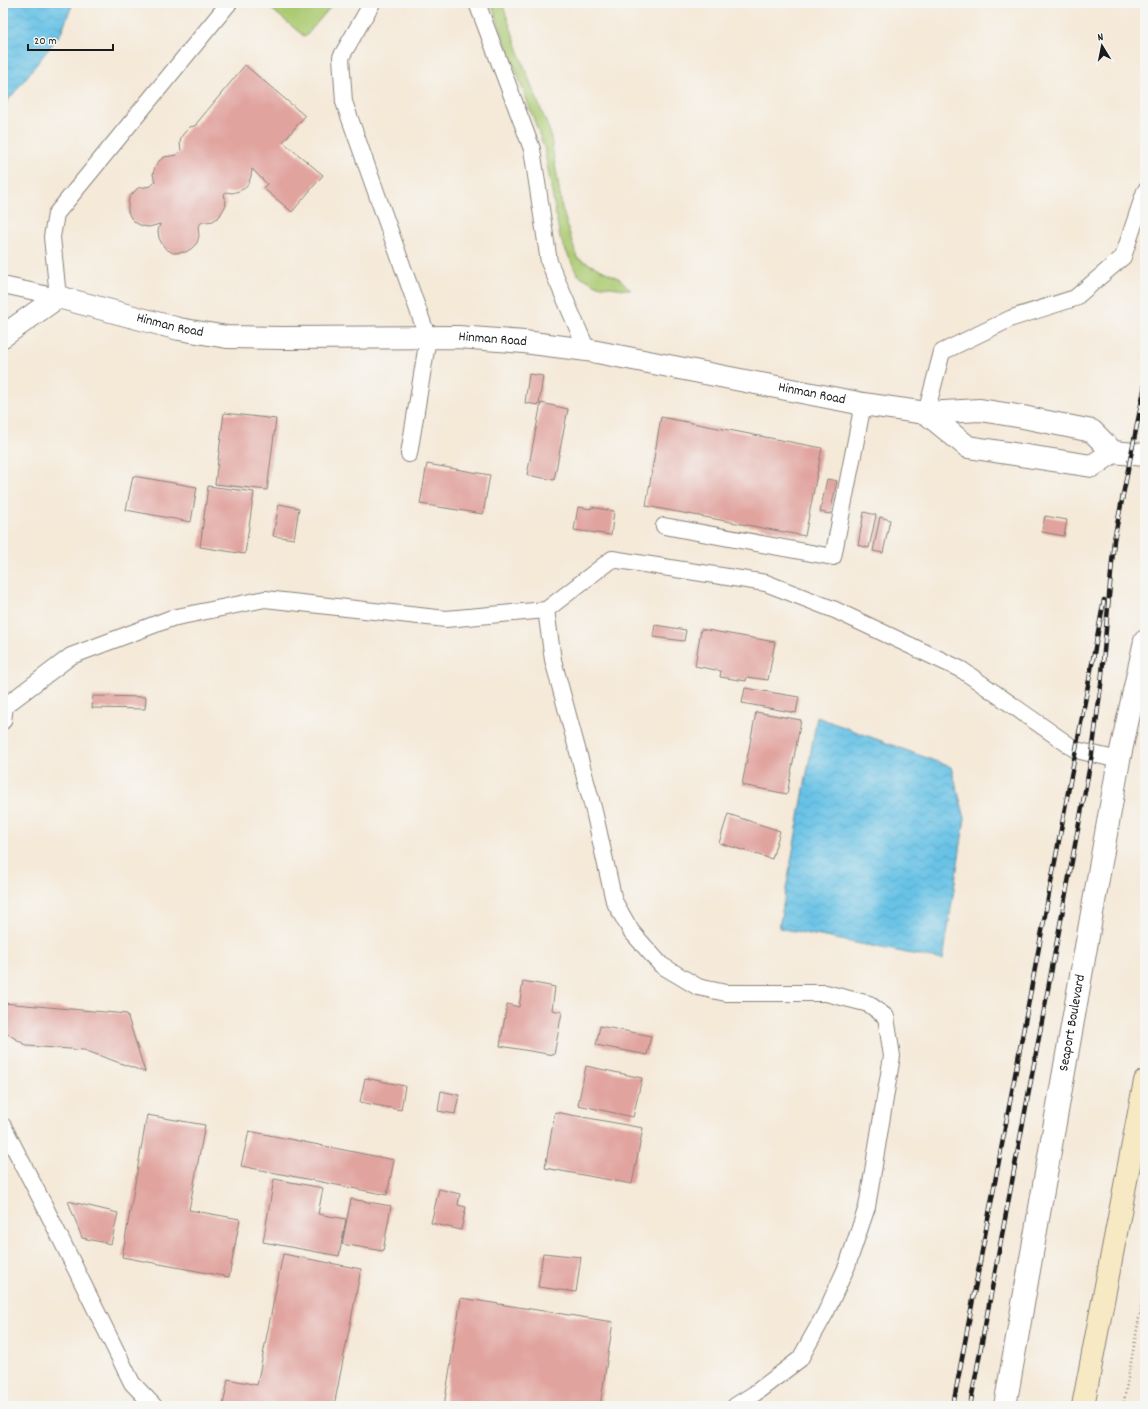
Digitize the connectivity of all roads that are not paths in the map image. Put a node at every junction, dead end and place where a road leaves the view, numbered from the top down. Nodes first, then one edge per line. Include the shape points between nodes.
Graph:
1 (229, 3) edge
2 (372, 3) edge
3 (476, 3) edge
4 (1145, 191) edge
5 (3, 286) edge
6 (58, 297) junction
7 (3, 336) edge
8 (428, 338) junction
9 (587, 350) junction
10 (863, 404) junction
11 (926, 413) junction
12 (1113, 452) junction
13 (409, 454) dead end
14 (1145, 455) edge
15 (664, 526) dead end
16 (546, 610) junction
17 (1145, 641) edge
18 (3, 720) edge
19 (1119, 760) junction
20 (1145, 1081) edge
21 (3, 1126) edge
22 (154, 1406) edge
23 (735, 1406) edge
24 (1005, 1406) edge
25 (1083, 1406) edge

1 - 6 lane via 56,214 52,237
2 - 8 lane via 341,57 344,102
3 - 9 lane via 532,149 549,262
4 - 11 lane via 1123,257 1074,298 1012,318 942,352
5 - 6 lane
6 - 7 street
6 - 8 street, Hinman Road via 179,329 227,337
8 - 9 street, Hinman Road via 458,337 517,341
8 - 13 lane
9 - 10 street, Hinman Road
10 - 11 street, Hinman Road
10 - 15 lane via 833,557
11 - 12 street, Hinman Road via 980,410 1092,431
11 - 12 street via 968,446 1092,466
12 - 14 street
16 - 18 lane via 446,619 265,599 172,618 71,656 5,706
16 - 19 lane via 612,559 766,583 835,610 962,670 1076,750
16 - 23 lane via 553,660 594,812 614,901 632,931 661,965 698,986 726,994 826,994 869,1004 886,1017 892,1056 867,1207 847,1266 826,1312 800,1359
17 - 19 street, Seaport Boulevard
19 - 24 street, Seaport Boulevard
20 - 25 main road
21 - 22 lane via 132,1383

